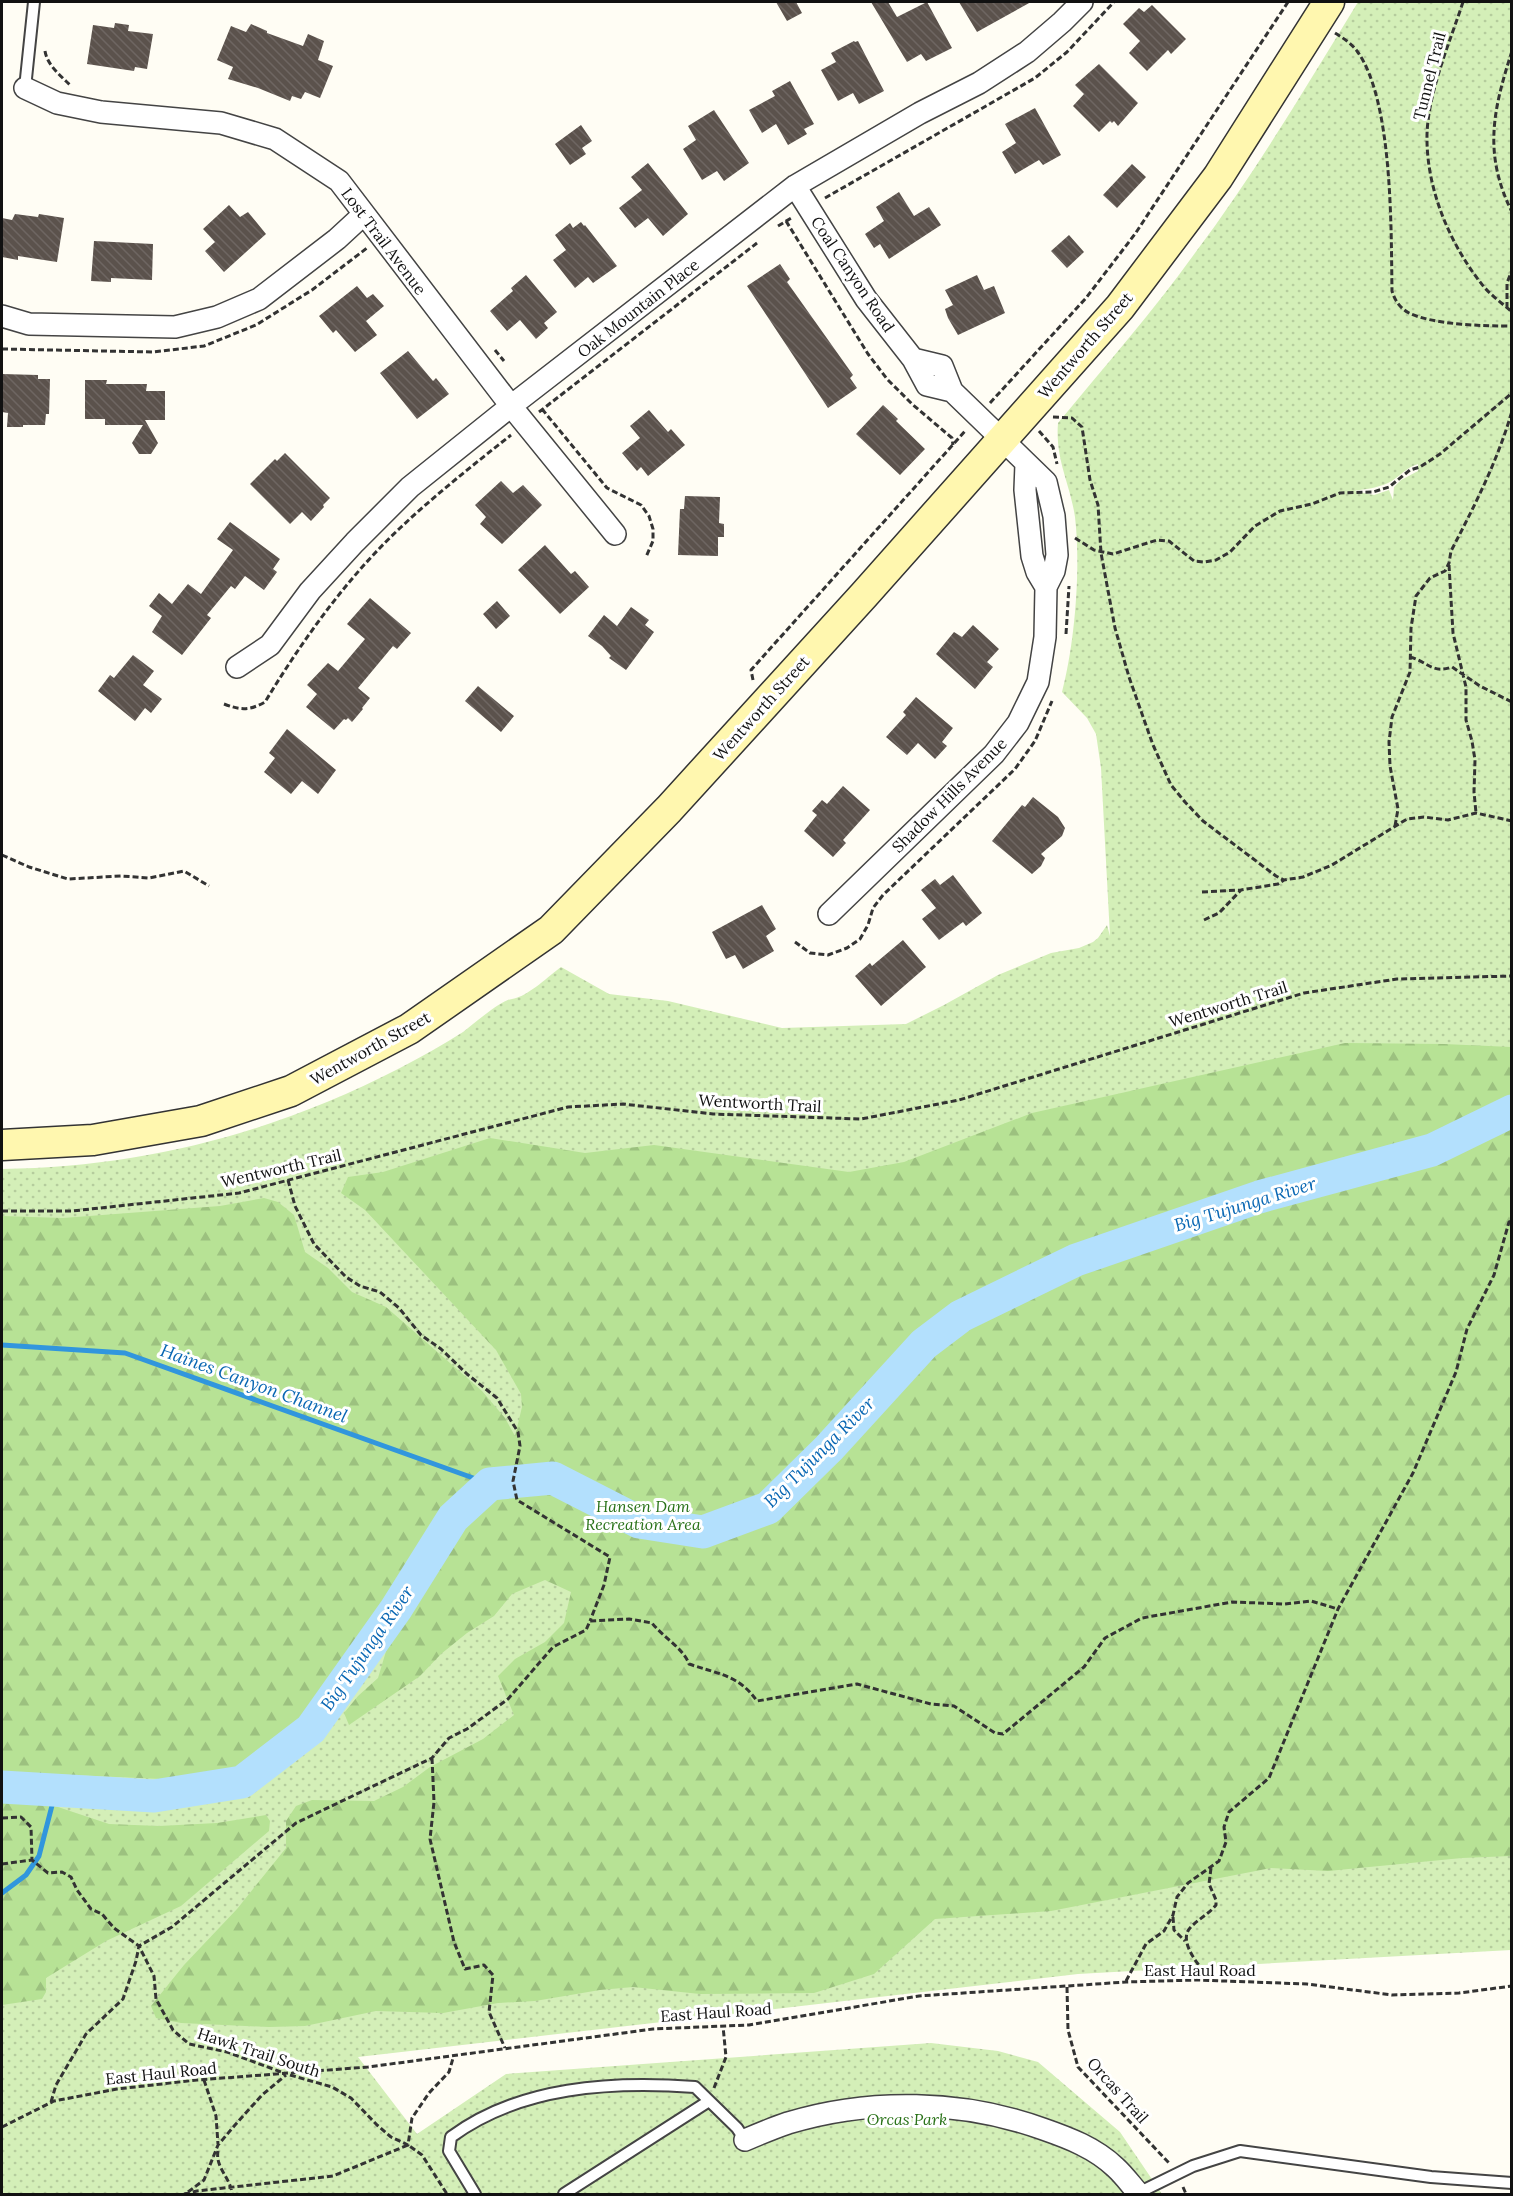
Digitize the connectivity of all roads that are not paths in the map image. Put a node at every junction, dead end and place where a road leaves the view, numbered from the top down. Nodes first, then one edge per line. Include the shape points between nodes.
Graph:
1 (34, 2) edge
2 (1082, 2) edge
3 (1323, 11) edge
4 (25, 88) joint
5 (795, 186) junction
6 (363, 215) junction
7 (2, 316) edge
8 (511, 406) junction
9 (1002, 441) junction
10 (1026, 464) junction
11 (1062, 532) junction
12 (615, 534) dead end
13 (1031, 534) junction
14 (1046, 587) junction
15 (237, 667) dead end
16 (829, 914) dead end
17 (2, 1145) edge
18 (709, 2101) junction
19 (745, 2140) joint
20 (1512, 2184) edge
21 (475, 2194) edge
22 (564, 2194) edge
23 (1138, 2194) edge

1 - 4 lane
2 - 5 street, Oak Mountain Place via 1018,58 980,83
3 - 9 main road, Wentworth Street via 1218,177 1120,307
4 - 6 street, Lost Trail Avenue via 57,103 101,112 221,123 275,139 339,181
5 - 8 street, Oak Mountain Place
5 - 9 street, Coal Canyon Road via 866,299 913,359 927,385 952,391
6 - 7 street via 259,299 217,317 175,327 29,324
6 - 8 street, Lost Trail Avenue
8 - 12 street, Lost Trail Avenue
8 - 15 street, Oak Mountain Place via 410,487 310,591 270,645
9 - 10 street, Shadow Hills Avenue
9 - 17 main road, Wentworth Street via 669,809 551,930 409,1029 291,1091 201,1121 93,1140
10 - 11 street, Shadow Hills Avenue via 1046,482
10 - 13 street, Shadow Hills Avenue
11 - 13 street via 1044,542 1036,541
11 - 14 street, Shadow Hills Avenue via 1054,572
13 - 14 street, Shadow Hills Avenue via 1032,556
14 - 16 street, Shadow Hills Avenue via 1045,637 1038,682 1018,723 994,754
18 - 19 lane
18 - 21 lane via 695,2087 616,2086 579,2088 500,2108 451,2137 449,2151
18 - 22 lane
19 - 23 street via 819,2115 890,2107 955,2108 1023,2121 1064,2136 1115,2166
20 - 23 lane via 1240,2151 1193,2166

